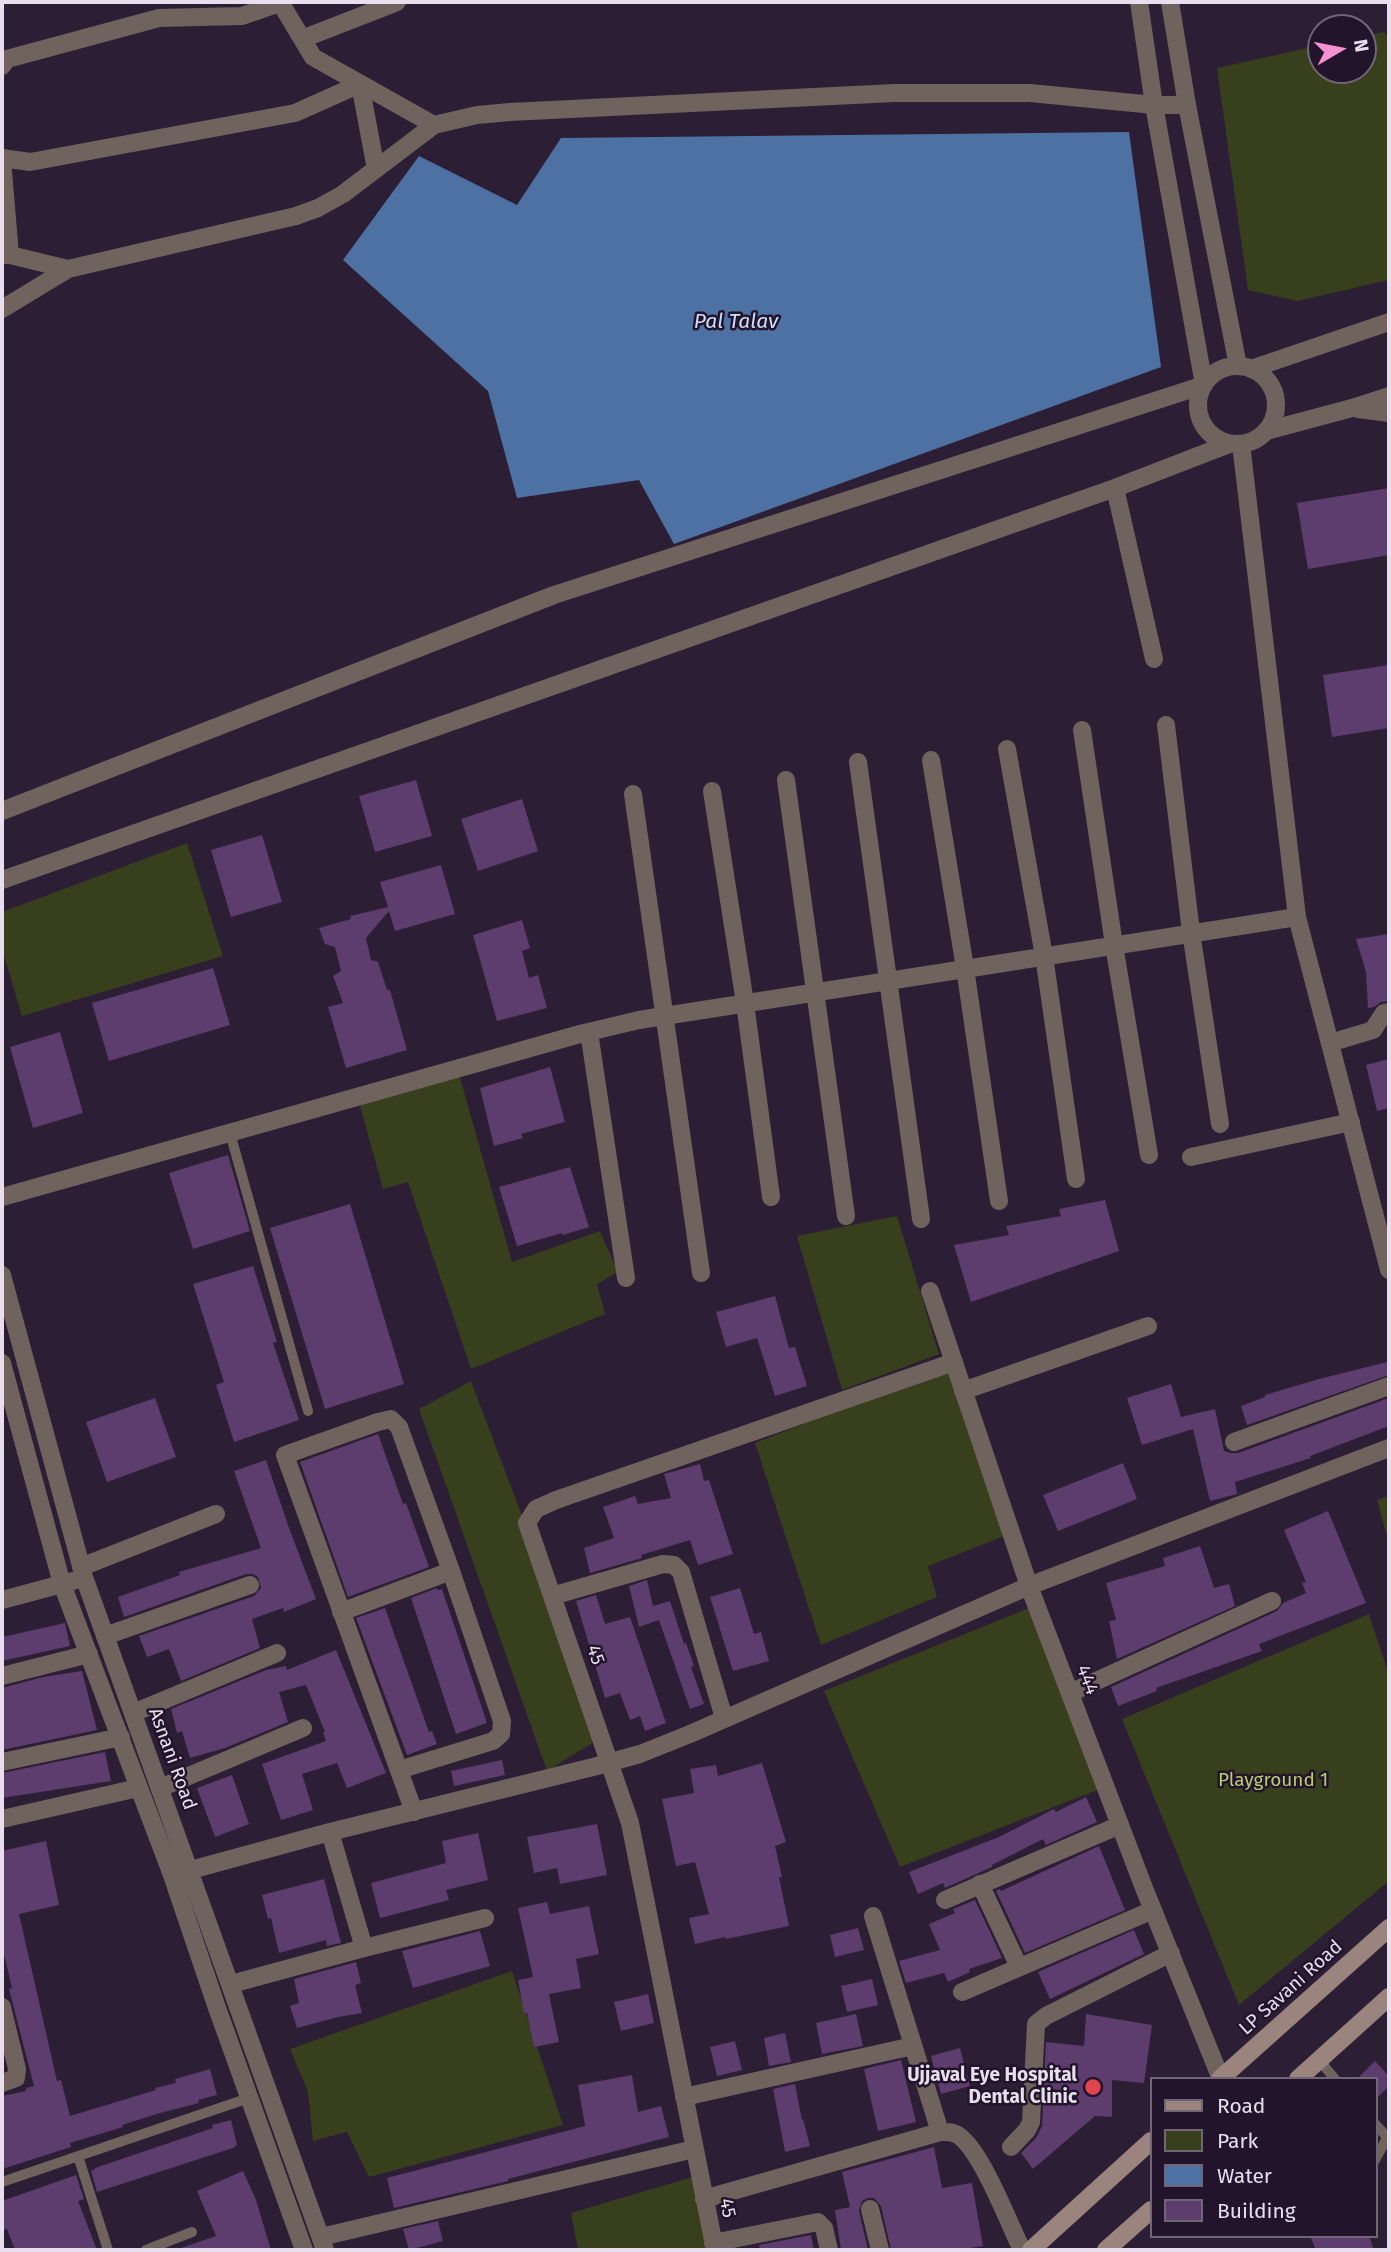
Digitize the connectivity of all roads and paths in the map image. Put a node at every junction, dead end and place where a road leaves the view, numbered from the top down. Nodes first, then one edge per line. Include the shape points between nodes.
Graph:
1 (280, 2) edge
2 (397, 2) edge
3 (1139, 2) edge
4 (1170, 2) edge
5 (302, 40) junction
6 (2, 66) edge
7 (360, 84) junction
8 (1154, 105) junction
9 (1186, 105) junction
10 (434, 125) junction
11 (2, 158) edge
12 (376, 169) junction
13 (6, 255) edge
14 (68, 269) junction
15 (2, 309) edge
16 (1389, 322) edge
17 (1244, 368) junction
18 (1204, 385) junction
19 (1389, 396) edge
20 (1352, 408) junction
21 (1389, 413) edge
22 (1266, 430) junction
23 (1235, 444) junction
24 (1115, 488) junction
25 (1154, 659) dead end
26 (1166, 725) dead end
27 (1082, 730) dead end
28 (1007, 748) dead end
29 (931, 760) dead end
30 (858, 762) dead end
31 (786, 780) dead end
32 (712, 791) dead end
33 (633, 794) dead end
34 (2, 811) edge
35 (2, 880) edge
36 (1297, 917) junction
37 (1191, 932) junction
38 (1114, 945) junction
39 (1044, 956) junction
40 (965, 968) junction
41 (888, 981) junction
42 (815, 992) junction
43 (745, 1003) junction
44 (1389, 1012) edge
45 (664, 1016) junction
46 (589, 1032) junction
47 (1330, 1042) junction
48 (1351, 1122) junction
49 (1220, 1124) dead end
50 (230, 1133) junction
51 (1149, 1155) dead end
52 (1191, 1157) dead end
53 (1076, 1179) dead end
54 (2, 1197) edge
55 (771, 1197) dead end
56 (999, 1201) dead end
57 (846, 1216) dead end
58 (921, 1219) dead end
59 (1389, 1270) edge
60 (701, 1273) dead end
61 (2, 1275) edge
62 (626, 1278) dead end
63 (930, 1291) dead end
64 (1148, 1326) dead end
65 (954, 1362) junction
66 (2, 1363) edge
67 (5, 1386) edge
68 (1389, 1386) edge
69 (963, 1391) junction
70 (308, 1411) dead end
71 (1234, 1442) dead end
72 (1389, 1448) edge
73 (216, 1514) dead end
74 (451, 1571) junction
75 (83, 1572) junction
76 (62, 1584) junction
77 (250, 1585) dead end
78 (1029, 1586) junction
79 (552, 1596) junction
80 (2, 1600) edge
81 (1272, 1601) dead end
82 (341, 1612) junction
83 (105, 1636) junction
84 (278, 1653) dead end
85 (89, 1654) junction
86 (2, 1676) edge
87 (1070, 1693) junction
88 (133, 1713) junction
89 (724, 1718) junction
90 (303, 1727) dead end
91 (121, 1737) junction
92 (2, 1762) edge
93 (610, 1762) junction
94 (399, 1770) junction
95 (138, 1787) junction
96 (160, 1788) junction
97 (414, 1812) junction
98 (2, 1819) edge
99 (1120, 1825) junction
100 (330, 1832) junction
101 (190, 1870) junction
102 (172, 1875) junction
103 (980, 1884) junction
104 (945, 1900) dead end
105 (1153, 1910) junction
106 (873, 1916) dead end
107 (485, 1918) dead end
108 (1389, 1928) edge
109 (364, 1948) junction
110 (1171, 1953) junction
111 (1019, 1967) junction
112 (231, 1984) junction
113 (962, 1992) dead end
114 (1389, 1997) edge
115 (2, 2007) edge
116 (913, 2046) junction
117 (1319, 2060) junction
118 (1220, 2077) edge
119 (1223, 2077) edge
120 (1300, 2077) edge
121 (1333, 2077) edge
122 (2, 2083) edge
123 (684, 2097) junction
124 (249, 2098) junction
125 (940, 2132) junction
126 (1388, 2138) edge
127 (1150, 2142) edge
128 (1011, 2147) dead end
129 (694, 2149) junction
130 (78, 2155) junction
131 (1377, 2157) edge
132 (2, 2182) edge
133 (704, 2199) junction
134 (870, 2209) dead end
135 (1150, 2211) edge
136 (192, 2232) dead end
137 (323, 2244) edge
138 (714, 2246) edge
139 (108, 2250) edge
140 (146, 2250) edge
141 (304, 2250) edge
142 (829, 2250) edge
143 (880, 2250) edge
144 (1021, 2250) edge
145 (1031, 2250) edge
146 (1106, 2250) edge

1 - 5 street
1 - 6 street via 242,16 159,18 8,59
2 - 5 street
3 - 8 street
4 - 9 street
5 - 7 street via 313,57
7 - 10 street
7 - 11 street via 295,113 30,162
7 - 12 street
8 - 9 street
8 - 10 street via 1030,93 894,93 510,111
8 - 18 street
9 - 17 street
10 - 12 street
11 - 13 street
12 - 14 street via 343,194 296,216
13 - 14 street
14 - 15 street
16 - 17 street
17 - 18 street via 1224,368
17 - 22 street via 1262,376 1275,399 1275,413
18 - 23 street via 1199,397 1201,421 1217,439
18 - 34 street via 554,595
19 - 20 street
20 - 21 street
20 - 22 street
22 - 23 street via 1253,441
23 - 24 street
23 - 36 street
24 - 25 street
24 - 35 street
26 - 37 street
27 - 38 street
28 - 39 street
29 - 40 street
30 - 41 street
31 - 42 street
32 - 43 street
33 - 45 street
36 - 37 street
36 - 47 street
37 - 38 street
37 - 49 street
38 - 39 street
38 - 51 street
39 - 40 street
39 - 53 street
40 - 41 street
40 - 56 street
41 - 42 street
41 - 58 street
42 - 43 street
42 - 57 street
43 - 45 street
43 - 55 street
44 - 47 street via 1373,1030
45 - 46 street
45 - 60 street
46 - 50 street
46 - 62 street
47 - 48 street
48 - 52 street
48 - 59 street
50 - 54 street
50 - 70 lane
61 - 75 street, Asnani Road
63 - 65 street, 444
64 - 69 street
65 - 69 street, 444
65 - 79 street, 45 via 536,1509 527,1524
66 - 67 street
67 - 76 street
68 - 71 street
69 - 78 street, 444
72 - 78 street
73 - 75 street
74 - 82 street
74 - 82 street via 399,1427 391,1419 285,1455
74 - 94 street via 502,1721 501,1734 493,1741
75 - 76 street
75 - 83 street, Asnani Road
76 - 80 street
76 - 85 street
77 - 83 street
78 - 87 street, 444
78 - 89 street
79 - 89 street via 663,1564 674,1565 681,1572
79 - 93 street, 45
81 - 87 street
82 - 94 street
83 - 88 street, Asnani Road
84 - 88 street
85 - 86 street
85 - 91 street
87 - 99 street, 444
88 - 96 street, Asnani Road
89 - 93 street
90 - 96 street
91 - 92 street
91 - 95 street
93 - 97 street
93 - 123 street, 45 via 630,1823
94 - 97 street
95 - 98 street
95 - 102 street
96 - 101 street, Asnani Road
97 - 100 street
99 - 103 street
99 - 105 street, 444
100 - 101 street
100 - 109 street
101 - 102 street
101 - 112 street, Asnani Road
102 - 124 street
103 - 104 street
103 - 111 street
105 - 110 street, 444
105 - 111 street
106 - 116 street
107 - 109 street
108 - 119 main road, LP Savani Road
109 - 112 street
110 - 118 street, 444
110 - 128 street via 1036,2024 1031,2122
111 - 113 street
112 - 137 street, Asnani Road
114 - 117 main road
115 - 122 street via 17,2069 16,2078
116 - 123 street
116 - 125 street
117 - 120 main road
117 - 121 lane
123 - 129 street, 45
124 - 130 lane
124 - 141 street
125 - 133 street
125 - 144 street via 953,2131 976,2154
126 - 131 lane
127 - 145 main road
129 - 133 street, 45
129 - 137 street
130 - 132 lane
130 - 139 lane
133 - 138 street, 45
134 - 143 street
135 - 146 main road
136 - 140 lane
138 - 142 street via 818,2221

